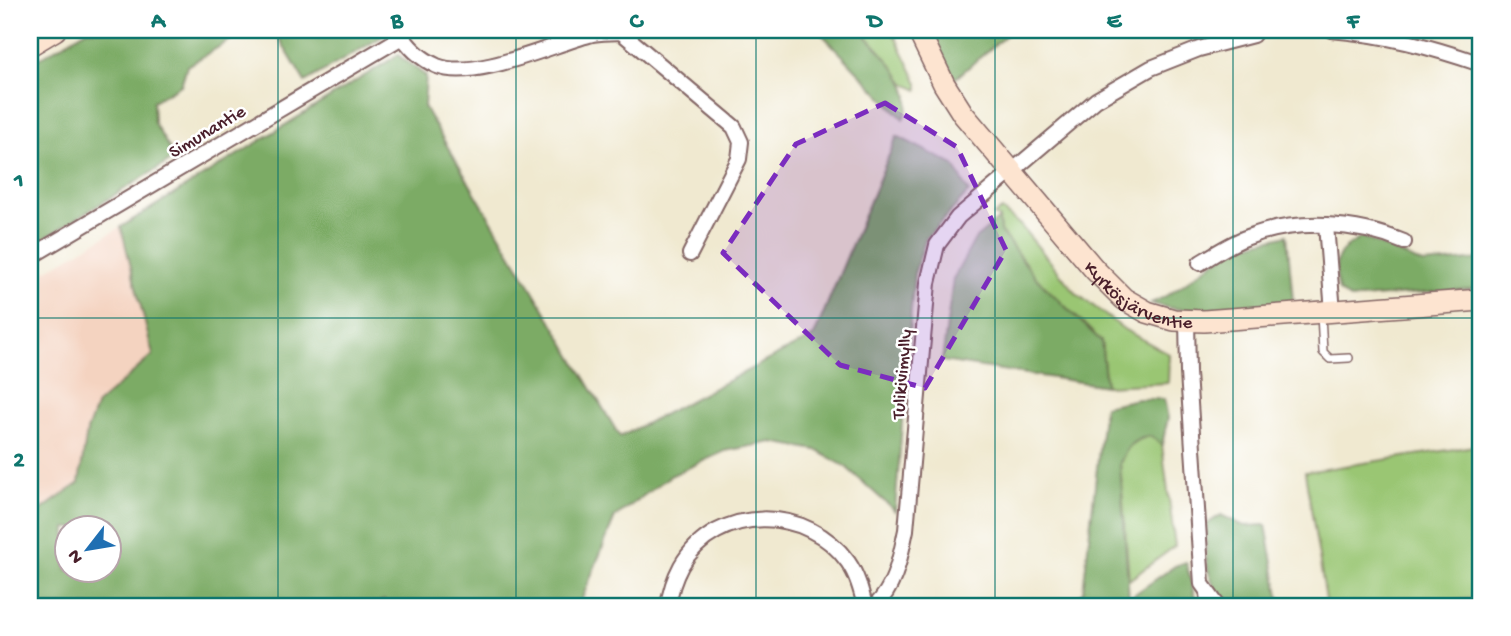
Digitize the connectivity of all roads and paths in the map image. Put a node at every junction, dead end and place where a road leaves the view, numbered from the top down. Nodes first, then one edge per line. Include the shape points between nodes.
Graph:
1 (55, 30) edge
2 (918, 30) edge
3 (1331, 30) edge
4 (400, 33) edge
5 (1253, 35) dead end
6 (30, 45) edge
7 (1481, 64) edge
8 (1012, 171) junction
9 (1326, 225) junction
10 (1404, 242) dead end
11 (690, 254) dead end
12 (30, 257) edge
13 (1200, 263) dead end
14 (1481, 300) edge
15 (1327, 312) junction
16 (1187, 320) junction
17 (1349, 358) dead end
18 (1202, 584) junction
19 (668, 606) edge
20 (865, 606) edge
21 (875, 606) edge
22 (1205, 606) edge
23 (1218, 606) edge

1 - 6 street
2 - 8 street, Kyrkösjärventie via 963,114
3 - 7 street via 1377,34
4 - 11 street via 418,55 455,70 592,34 621,32 734,127 741,142 740,159
4 - 12 street, Simunantie
5 - 8 street, Tulikivimylly via 1151,68 1096,100
8 - 16 street, Kyrkösjärventie via 1124,299 1147,312
8 - 21 street, Tulikivimylly via 958,217 937,244 928,283 906,530 888,592
9 - 10 street via 1382,232
9 - 13 street via 1250,236
9 - 15 street
14 - 15 street, Kyrkösjärventie
15 - 16 street, Kyrkösjärventie
15 - 17 lane via 1323,352 1330,359
16 - 18 street
18 - 22 lane
18 - 23 street
19 - 20 street via 671,587 697,545 740,521 764,518 812,529 832,543 849,562

